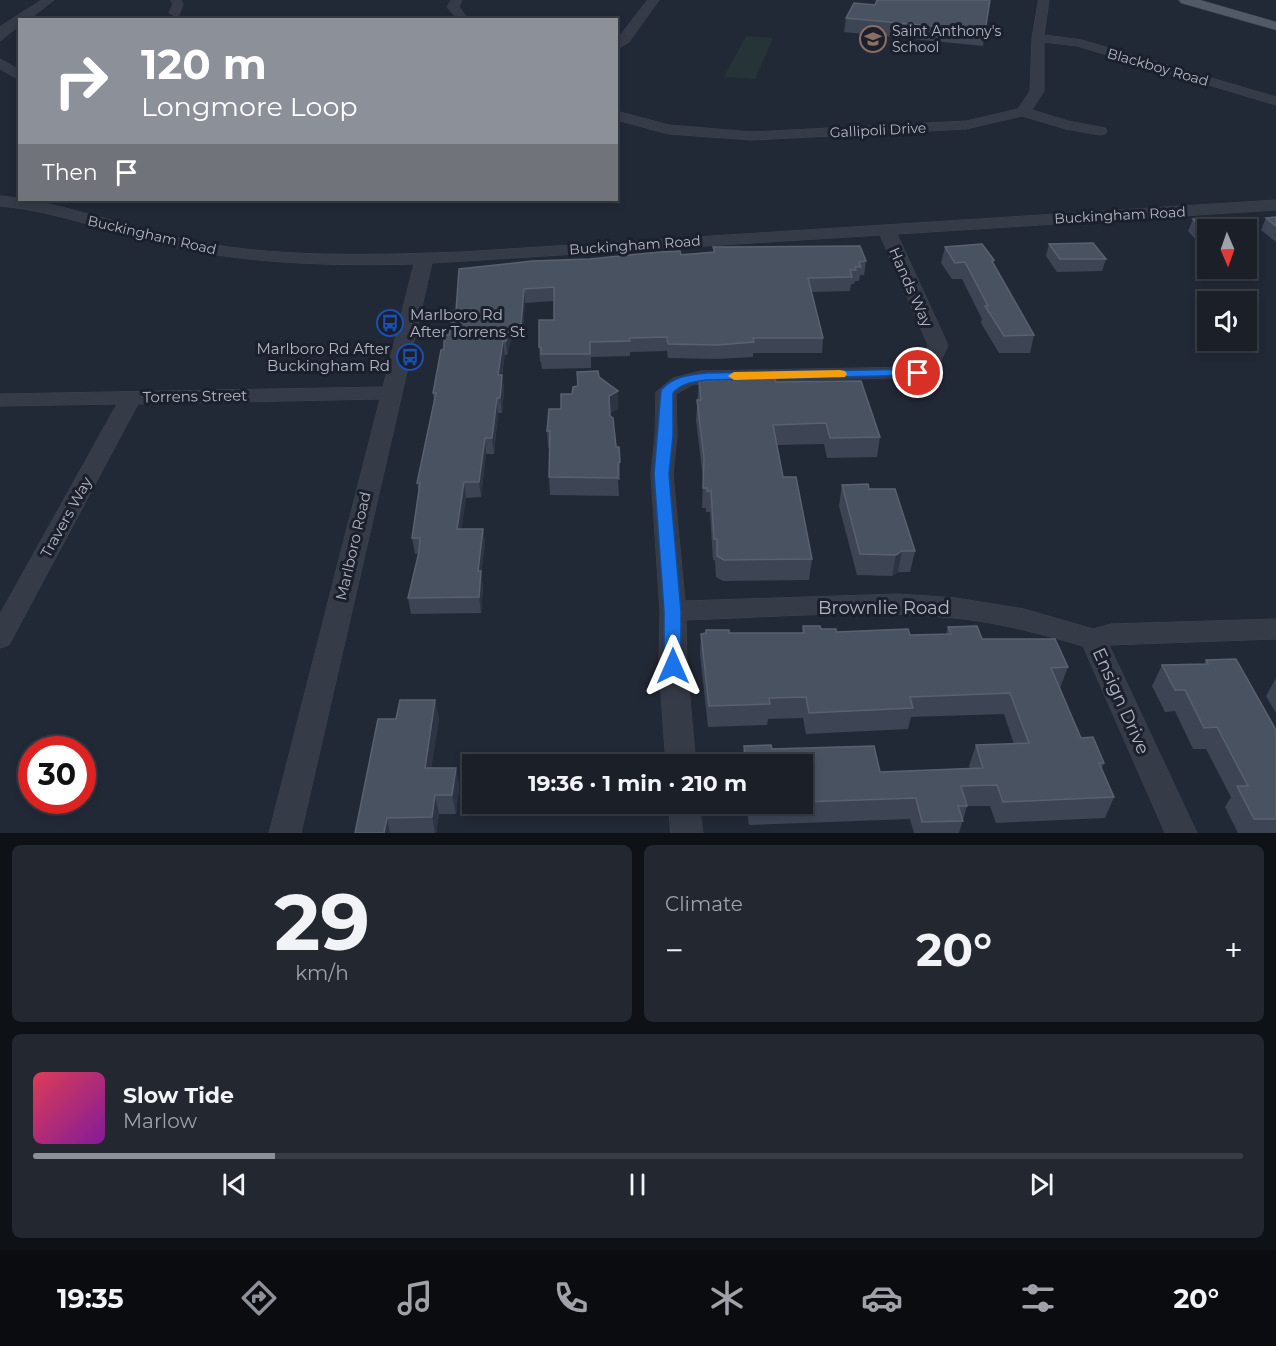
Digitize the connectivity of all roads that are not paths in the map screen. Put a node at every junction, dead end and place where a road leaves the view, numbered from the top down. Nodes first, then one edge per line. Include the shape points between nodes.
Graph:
1 (49, 0) edge
2 (176, 0) edge
3 (457, 0) edge
4 (654, 0) edge
5 (1044, 0) edge
6 (1186, 0) edge
7 (176, 13) dead end
8 (23, 18) edge
9 (458, 18) edge
10 (18, 21) edge
11 (1276, 26) edge
12 (0, 37) edge
13 (1038, 38) junction
14 (618, 46) edge
15 (0, 63) edge
16 (18, 75) edge
17 (1276, 101) edge
18 (1023, 112) junction
19 (618, 116) edge
20 (634, 122) junction
21 (1100, 130) dead end
22 (618, 132) edge
23 (0, 201) edge
24 (1276, 205) edge
25 (886, 229) junction
26 (424, 259) junction
27 (390, 393) junction
28 (131, 397) junction
29 (0, 400) edge
30 (673, 611) junction
31 (1276, 629) edge
32 (0, 638) edge
33 (1093, 639) junction
34 (680, 754) edge
35 (685, 814) edge
36 (285, 833) edge
37 (687, 833) edge
38 (1181, 833) edge

1 - 8 street
2 - 7 street
3 - 9 street via 453,7
4 - 14 street
5 - 13 street
6 - 11 main road
10 - 12 street
13 - 17 street, Blackboy Road via 1078,43
13 - 18 street via 1037,91
15 - 16 street
18 - 20 street, Gallipoli Drive via 966,125 775,136 708,134
18 - 21 street
19 - 20 street, Gallipoli Drive
20 - 22 street
23 - 26 street, Buckingham Road via 24,203 169,242 228,252 290,258
24 - 25 street, Buckingham Road
25 - 26 street, Buckingham Road
25 - 30 street, Hands Way via 938,345 934,357 918,373 706,376 674,384 666,392 662,474
26 - 27 street, Marlboro Road
27 - 28 street, Torrens Street
27 - 36 street, Marlboro Road
28 - 29 street, Torrens Street
28 - 32 street, Travers Way
30 - 33 street, Brownlie Road via 898,604 1024,619
30 - 34 street
31 - 33 street, Ensign Drive via 1111,634
33 - 38 street, Ensign Drive
35 - 37 street

